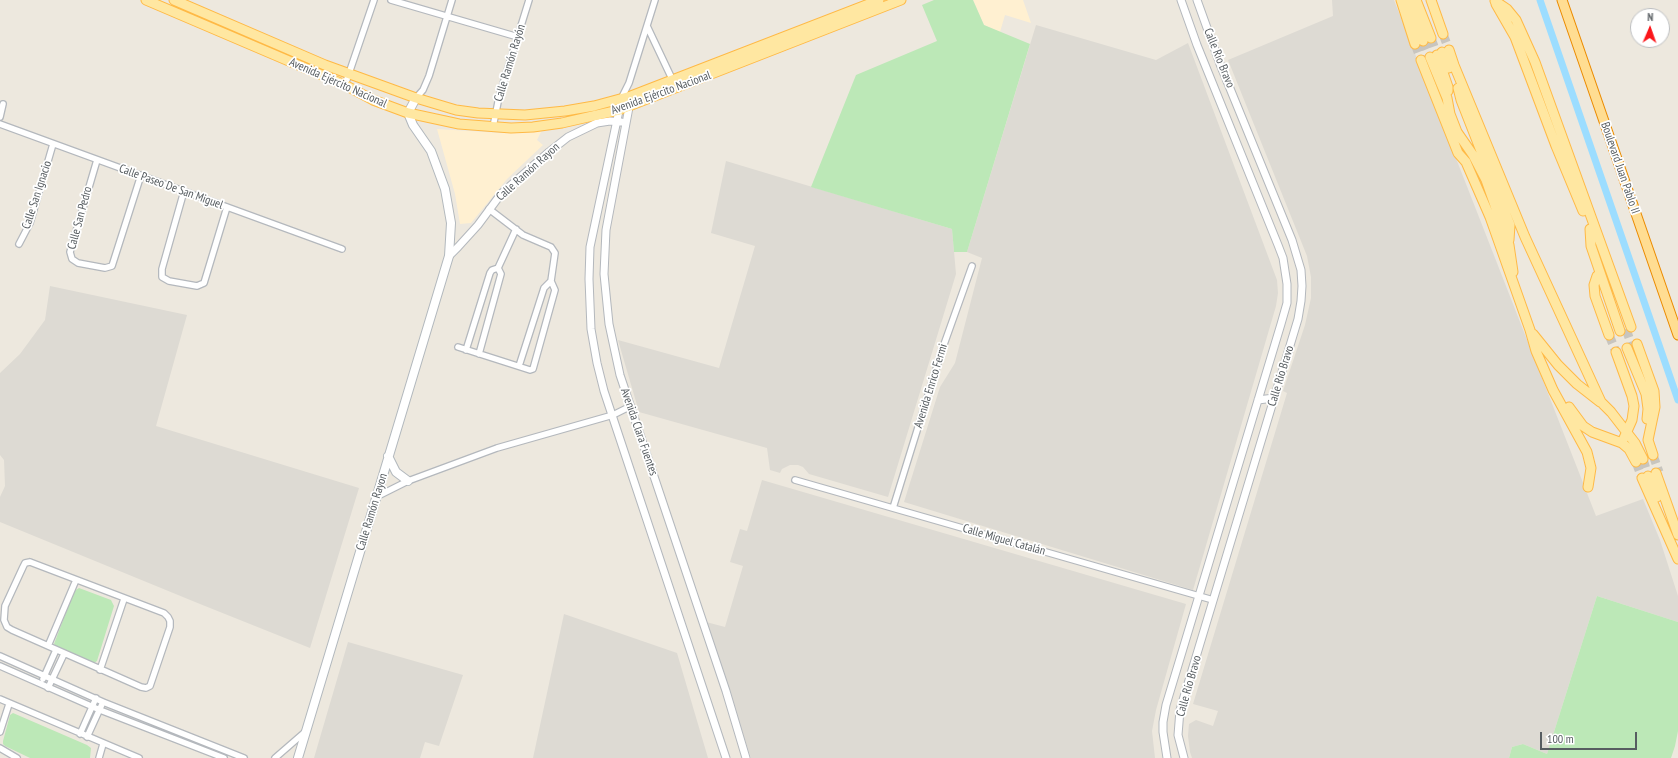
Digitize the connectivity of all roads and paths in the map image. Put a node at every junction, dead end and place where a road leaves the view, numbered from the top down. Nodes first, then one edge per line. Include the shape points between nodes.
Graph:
1 (146, 0) edge
2 (174, 0) edge
3 (374, 0) edge
4 (391, 0) edge
5 (452, 0) edge
6 (529, 0) edge
7 (655, 0) edge
8 (879, 0) edge
9 (1181, 0) edge
10 (1197, 0) edge
11 (1401, 0) edge
12 (1408, 0) edge
13 (1416, 0) edge
14 (1423, 0) edge
15 (1431, 0) edge
16 (1562, 0) edge
17 (895, 1) edge
18 (1494, 1) edge
19 (1200, 12) junction
20 (447, 17) junction
21 (1187, 17) junction
22 (647, 26) junction
23 (518, 37) junction
24 (1430, 38) junction
25 (1436, 55) junction
26 (1220, 64) junction
27 (1206, 69) junction
28 (349, 74) junction
29 (673, 81) junction
30 (629, 83) junction
31 (345, 85) junction
32 (1448, 87) junction
33 (1460, 94) junction
34 (416, 98) junction
35 (1447, 98) junction
36 (621, 99) junction
37 (630, 101) junction
38 (3, 104) dead end
39 (619, 110) junction
40 (408, 113) junction
41 (495, 114) junction
42 (0, 117) edge
43 (617, 122) junction
44 (627, 123) junction
45 (0, 124) edge
46 (493, 127) junction
47 (53, 144) junction
48 (97, 160) junction
49 (141, 175) junction
50 (184, 192) junction
51 (227, 207) junction
52 (489, 209) junction
53 (1510, 225) junction
54 (516, 229) junction
55 (1590, 229) junction
56 (1525, 237) junction
57 (19, 244) dead end
58 (1509, 245) junction
59 (1591, 246) junction
60 (342, 249) dead end
61 (449, 256) junction
62 (972, 266) dead end
63 (498, 268) junction
64 (551, 281) junction
65 (1514, 284) junction
66 (1530, 330) junction
67 (1620, 331) junction
68 (1678, 336) edge
69 (1534, 343) junction
70 (458, 347) dead end
71 (1626, 348) junction
72 (466, 350) junction
73 (478, 354) junction
74 (519, 366) junction
75 (1274, 398) junction
76 (1258, 400) junction
77 (1600, 402) junction
78 (631, 406) junction
79 (1652, 408) junction
80 (612, 414) junction
81 (1626, 433) junction
82 (1622, 443) junction
83 (388, 456) junction
84 (1645, 458) junction
85 (1651, 475) junction
86 (795, 480) dead end
87 (408, 481) junction
88 (1588, 487) dead end
89 (376, 497) junction
90 (894, 508) junction
91 (1678, 520) edge
92 (1678, 535) edge
93 (1678, 549) edge
94 (1678, 559) edge
95 (76, 580) junction
96 (1199, 597) junction
97 (124, 599) junction
98 (1214, 600) junction
99 (48, 646) junction
100 (56, 650) junction
101 (64, 654) junction
102 (0, 656) edge
103 (0, 666) edge
104 (100, 670) junction
105 (44, 677) junction
106 (52, 680) junction
107 (41, 684) junction
108 (48, 688) junction
109 (96, 698) junction
110 (0, 699) edge
111 (103, 702) junction
112 (9, 704) junction
113 (92, 706) junction
114 (100, 710) junction
115 (307, 730) junction
116 (0, 732) edge
117 (80, 734) junction
118 (87, 737) junction
119 (103, 744) junction
120 (0, 748) edge
121 (17, 758) edge
122 (99, 758) edge
123 (139, 758) edge
124 (224, 758) edge
125 (244, 758) edge
126 (276, 758) edge
127 (298, 758) edge
128 (726, 758) edge
129 (746, 758) edge
130 (1167, 758) edge
131 (1184, 758) edge

1 - 31 main road, Avenida Ejército Nacional
2 - 28 main road, Avenida Ejército Nacional
3 - 28 street
4 - 20 street
5 - 20 street
6 - 23 street, Calle Ramón Rayón
7 - 22 street
8 - 29 main road, Avenida Ejército Nacional
9 - 21 street, Calle Río Bravo
10 - 19 street, Calle Río Bravo
11 - 24 main road
12 - 24 main road
13 - 24 main road
14 - 24 main road
15 - 24 main road
16 - 68 highway, Boulevard Juan Pablo II
17 - 37 main road, Avenida Ejército Nacional
18 - 55 main road via 1515,38
18 - 67 main road via 1507,9 1516,20 1535,62
19 - 21 street
19 - 26 street, Calle Río Bravo
20 - 23 street
20 - 34 street via 429,76
21 - 27 street, Calle Río Bravo
22 - 29 street
22 - 30 street
23 - 41 street, Calle Ramón Rayón
25 - 32 main road
25 - 33 main road
25 - 35 main road
25 - 56 main road via 1454,65
25 - 65 main road via 1458,153 1466,162 1490,217
26 - 27 street
26 - 75 street, Calle Río Bravo via 1292,240 1301,270 1300,313
27 - 76 street, Calle Río Bravo via 1278,245 1285,270 1286,303
28 - 31 street
28 - 34 main road, Avenida Ejército Nacional
29 - 37 main road, Avenida Ejército Nacional
30 - 36 street
30 - 37 street
31 - 40 main road, Avenida Ejército Nacional via 373,100
32 - 33 main road
32 - 35 main road
33 - 53 main road
34 - 40 main road
34 - 41 main road, Avenida Ejército Nacional via 456,110
35 - 58 main road via 1457,132 1486,180
36 - 37 main road, Avenida Ejército Nacional
36 - 39 street, Avenida Clara Fuentes
36 - 41 main road, Avenida Ejército Nacional via 564,111
37 - 39 main road, Avenida Ejército Nacional
37 - 44 street, Avenida Clara Fuentes
38 - 42 street
39 - 43 street, Avenida Clara Fuentes
39 - 46 main road, Avenida Ejército Nacional via 550,125
40 - 46 main road, Avenida Ejército Nacional via 459,124
40 - 61 main road, Calle Ramón Rayon via 431,151 445,189 451,222
41 - 46 street, Calle Ramón Rayón
43 - 44 street, Calle Ramón Rayon
43 - 52 street, Calle Ramón Rayon via 597,123 568,137 501,194
43 - 80 street, Avenida Clara Fuentes via 595,218 590,247 589,279 591,329 604,391
44 - 78 street, Avenida Clara Fuentes via 609,210 604,274 612,343
45 - 47 street, Calle Paseo De San Miguel
47 - 48 street, Calle Paseo De San Miguel
47 - 57 street, Calle San Ignacio via 30,223
48 - 49 street, Calle Paseo De San Miguel
48 - 49 street, Calle San Pedro via 70,252 72,259 78,263 105,268 112,266
49 - 50 street, Calle Paseo De San Miguel
50 - 51 street, Calle Paseo De San Miguel
50 - 51 street via 162,269 162,277 169,281 197,286 204,283
51 - 60 street, Calle Paseo De San Miguel
52 - 54 street
52 - 61 street, Calle Ramón Rayon
53 - 56 main road
53 - 58 main road
54 - 63 street
54 - 64 street via 553,249 555,253
55 - 59 main road
55 - 67 main road
56 - 77 main road
58 - 65 main road
59 - 67 main road
59 - 67 main road via 1597,276 1594,285 1595,296
61 - 83 main road, Calle Ramón Rayon
62 - 90 street, Avenida Enrico Fermi via 942,350
63 - 72 street via 490,273
63 - 73 street via 501,274
64 - 74 street via 544,288
64 - 74 street via 556,290 533,368 530,370
65 - 66 main road
66 - 69 main road
66 - 77 main road via 1558,365
69 - 82 main road via 1559,394 1583,426
69 - 88 main road via 1553,390 1588,452 1591,468
70 - 72 street
71 - 79 main road
71 - 79 main road
71 - 79 main road via 1638,396
71 - 81 main road via 1634,406 1632,420
72 - 73 street
73 - 74 street
75 - 76 street
75 - 98 street, Calle Río Bravo
76 - 96 street, Calle Río Bravo
77 - 81 main road via 1611,412
78 - 80 street
78 - 129 street, Avenida Clara Fuentes
79 - 84 main road via 1644,439
80 - 87 street via 497,448
80 - 128 street, Avenida Clara Fuentes
81 - 82 main road
81 - 84 main road
82 - 84 main road
83 - 87 main road via 396,472
83 - 89 main road, Calle Ramón Rayon
85 - 91 main road
85 - 92 main road
85 - 93 main road
85 - 94 main road
86 - 90 street, Calle Miguel Catalán
87 - 89 street
89 - 115 main road, Calle Ramón Rayon
90 - 96 street, Calle Miguel Catalán
95 - 97 street
95 - 99 street
95 - 99 street via 34,562 25,563 5,606 4,620 7,627
96 - 98 street, Calle Miguel Catalán
96 - 130 street, Calle Río Bravo via 1164,715 1163,737
97 - 104 street
97 - 104 street via 164,613 170,621 152,681 150,686 141,687
98 - 131 street, Calle Río Bravo via 1179,717 1178,735
99 - 100 street
100 - 101 street
100 - 105 street
101 - 104 street
101 - 106 street
102 - 105 street
103 - 107 street
105 - 106 street
105 - 107 street
106 - 108 street
106 - 109 street
107 - 108 street
108 - 113 street
109 - 111 street
109 - 113 street
110 - 112 street
111 - 114 street
111 - 125 street
112 - 116 street
112 - 117 street
113 - 114 street
113 - 117 street
114 - 118 street
114 - 124 street
115 - 126 street
115 - 127 main road, Calle Ramón Rayon
117 - 118 street
118 - 119 street
119 - 122 street
119 - 123 street
120 - 121 street

